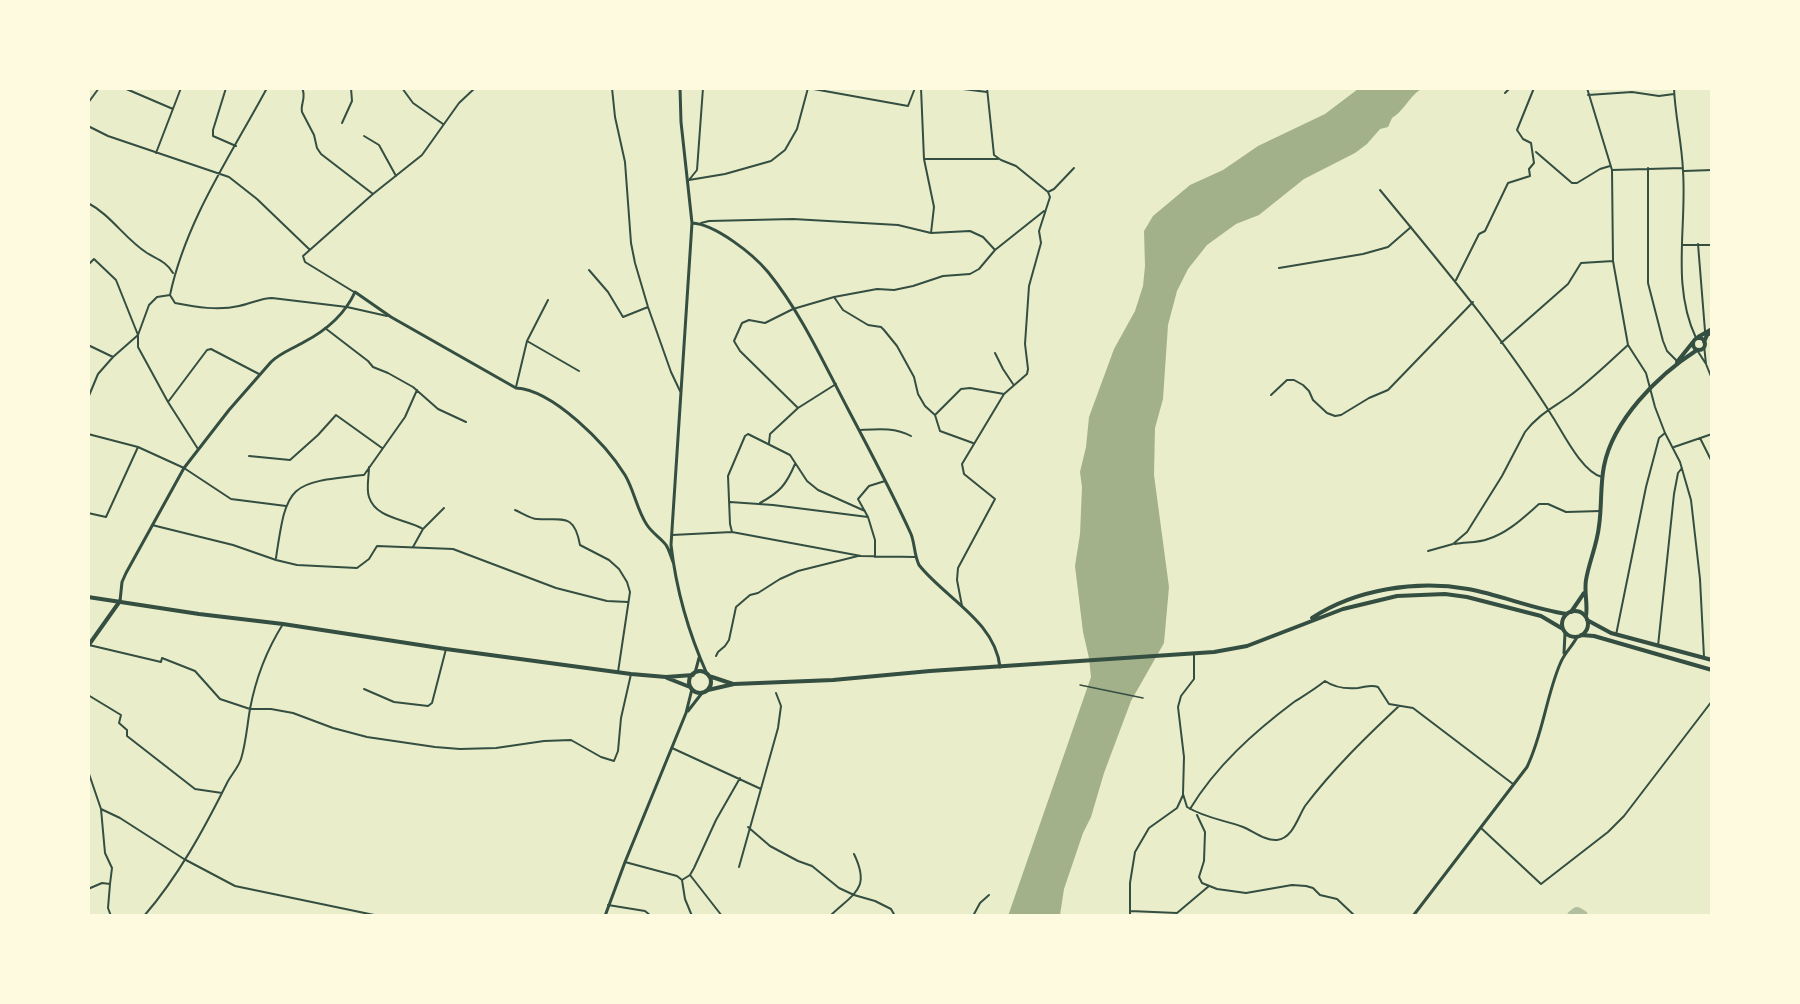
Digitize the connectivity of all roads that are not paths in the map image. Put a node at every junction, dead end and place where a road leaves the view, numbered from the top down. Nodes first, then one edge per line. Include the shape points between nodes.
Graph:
1 (99, 88) edge
2 (124, 88) edge
3 (181, 88) edge
4 (226, 88) edge
5 (267, 88) edge
6 (302, 88) edge
7 (351, 88) edge
8 (402, 88) edge
9 (411, 88) edge
10 (475, 88) edge
11 (612, 88) edge
12 (680, 88) edge
13 (703, 88) edge
14 (808, 88) edge
15 (915, 88) edge
16 (921, 88) edge
17 (954, 88) edge
18 (1510, 88) edge
19 (1534, 88) edge
20 (1587, 88) edge
21 (1674, 88) edge
22 (987, 90) edge
23 (406, 93) junction
24 (1505, 93) dead end
25 (1674, 94) junction
26 (1588, 95) junction
27 (88, 103) edge
28 (173, 109) junction
29 (342, 123) dead end
30 (444, 124) junction
31 (88, 126) edge
32 (364, 136) dead end
33 (236, 146) junction
34 (1536, 152) dead end
35 (156, 153) junction
36 (924, 159) junction
37 (999, 159) junction
38 (1074, 168) dead end
39 (1612, 168) junction
40 (1648, 168) junction
41 (1683, 170) junction
42 (1712, 170) edge
43 (220, 173) junction
44 (396, 176) junction
45 (689, 180) junction
46 (1380, 190) dead end
47 (1048, 192) junction
48 (373, 194) junction
49 (88, 203) edge
50 (1044, 211) junction
51 (692, 223) junction
52 (701, 224) junction
53 (1411, 227) junction
54 (931, 233) junction
55 (1683, 244) junction
56 (1698, 244) junction
57 (1712, 245) edge
58 (309, 249) junction
59 (995, 250) junction
60 (1613, 261) junction
61 (89, 264) edge
62 (1279, 268) dead end
63 (589, 270) dead end
64 (174, 274) junction
65 (1455, 281) junction
66 (355, 292) junction
67 (170, 295) junction
68 (834, 297) junction
69 (548, 300) dead end
70 (1473, 302) junction
71 (347, 307) junction
72 (648, 307) junction
73 (793, 309) junction
74 (391, 317) junction
75 (325, 328) junction
76 (1712, 330) edge
77 (1705, 332) junction
78 (138, 335) junction
79 (1696, 339) junction
80 (527, 341) junction
81 (1501, 342) junction
82 (1704, 344) junction
83 (88, 345) edge
84 (1628, 345) junction
85 (1697, 350) junction
86 (995, 353) dead end
87 (113, 357) junction
88 (1676, 363) junction
89 (1706, 364) junction
90 (579, 371) dead end
91 (259, 374) junction
92 (1712, 379) edge
93 (836, 384) junction
94 (1014, 384) junction
95 (516, 388) junction
96 (1649, 388) junction
97 (417, 390) junction
98 (681, 393) junction
99 (1004, 394) junction
100 (1271, 394) dead end
101 (88, 398) edge
102 (168, 402) junction
103 (798, 408) junction
104 (1547, 409) junction
105 (935, 415) junction
106 (466, 422) dead end
107 (859, 430) junction
108 (1665, 433) junction
109 (88, 434) edge
110 (1712, 434) edge
111 (911, 436) dead end
112 (1699, 437) junction
113 (769, 443) junction
114 (974, 443) junction
115 (138, 447) junction
116 (1674, 447) junction
117 (382, 448) junction
118 (198, 449) junction
119 (249, 456) dead end
120 (1712, 462) edge
121 (795, 464) junction
122 (369, 467) junction
123 (1682, 467) junction
124 (184, 468) junction
125 (1602, 477) junction
126 (885, 480) junction
127 (729, 502) junction
128 (759, 504) junction
129 (286, 507) junction
130 (444, 508) dead end
131 (515, 510) dead end
132 (865, 511) junction
133 (1601, 511) junction
134 (88, 513) edge
135 (868, 517) junction
136 (152, 525) junction
137 (423, 529) junction
138 (732, 532) junction
139 (671, 535) junction
140 (1453, 544) junction
141 (413, 547) junction
142 (1428, 551) dead end
143 (861, 556) junction
144 (875, 557) junction
145 (915, 557) junction
146 (276, 560) junction
147 (673, 562) junction
148 (1585, 593) junction
149 (88, 597) edge
150 (120, 601) junction
151 (628, 602) junction
152 (962, 606) junction
153 (1569, 613) junction
154 (1586, 618) junction
155 (1309, 621) junction
156 (283, 624) junction
157 (1564, 631) junction
158 (1616, 635) junction
159 (1579, 636) junction
160 (89, 646) edge
161 (1658, 646) junction
162 (446, 649) junction
163 (1564, 653) junction
164 (1194, 654) junction
165 (699, 656) junction
166 (716, 656) dead end
167 (1704, 658) junction
168 (1712, 660) edge
169 (1000, 667) junction
170 (1712, 670) edge
171 (618, 672) junction
172 (631, 674) junction
173 (694, 674) junction
174 (708, 675) junction
175 (666, 677) junction
176 (734, 684) junction
177 (1080, 685) dead end
178 (364, 688) dead end
179 (691, 688) junction
180 (708, 690) junction
181 (702, 693) junction
182 (776, 693) dead end
183 (88, 695) edge
184 (1143, 698) dead end
185 (1712, 701) edge
186 (1399, 706) junction
187 (250, 709) junction
188 (687, 713) junction
189 (672, 748) junction
190 (88, 771) edge
191 (740, 778) junction
192 (1514, 784) junction
193 (761, 789) junction
194 (222, 793) junction
195 (1183, 794) junction
196 (101, 808) junction
197 (1190, 809) junction
198 (1196, 812) junction
199 (748, 827) junction
200 (1481, 828) junction
201 (854, 854) dead end
202 (184, 859) junction
203 (625, 862) junction
204 (739, 867) dead end
205 (690, 875) junction
206 (682, 880) junction
207 (110, 884) junction
208 (1209, 886) junction
209 (88, 889) edge
210 (854, 895) junction
211 (988, 895) dead end
212 (608, 905) junction
213 (1130, 911) junction
214 (111, 915) edge
215 (144, 915) edge
216 (379, 915) edge
217 (605, 915) edge
218 (651, 915) edge
219 (692, 915) edge
220 (722, 915) edge
221 (830, 915) edge
222 (895, 915) edge
223 (973, 915) edge
224 (1130, 915) edge
225 (1354, 915) edge
226 (1413, 915) edge

1 - 27 street
2 - 28 street
3 - 28 street
4 - 33 street via 213,136
5 - 33 street
6 - 48 street via 302,112 317,148
7 - 29 street via 352,101
8 - 23 street
9 - 23 street
10 - 30 street
11 - 72 street via 625,162 631,243
12 - 45 street
13 - 45 street via 697,170
14 - 15 street via 908,106
14 - 45 street via 797,129 785,150 771,161
16 - 36 street
17 - 22 street
18 - 24 street
19 - 65 street via 1517,130 1531,143 1534,163 1529,169 1530,176 1508,183
20 - 26 street
21 - 25 street
22 - 37 street via 994,155
23 - 30 street via 413,103
25 - 26 street
25 - 41 street
26 - 39 street
28 - 35 street
30 - 44 street via 422,155
31 - 35 street
32 - 44 street via 379,145
33 - 43 street
34 - 39 street via 1572,183 1600,169
35 - 43 street
36 - 37 street
36 - 54 street via 934,207
37 - 47 street via 1016,165
38 - 47 street
39 - 40 street
39 - 60 street
40 - 41 street
40 - 88 street via 1648,283 1663,341
41 - 42 street
41 - 55 street
43 - 58 street via 246,189
43 - 64 street via 198,212
44 - 48 street
45 - 51 street
46 - 53 street
47 - 50 street
48 - 58 street
49 - 64 street via 100,209 139,247 169,265
50 - 59 street
50 - 94 street via 1028,296 1028,369
51 - 52 street
51 - 98 street
52 - 54 street via 793,219 898,225
52 - 73 street via 723,235 762,266
53 - 62 street via 1388,247
53 - 65 street
54 - 59 street via 970,231 983,237
55 - 56 street
55 - 79 street via 1683,296
56 - 57 street
56 - 77 street
58 - 66 street via 303,256 305,262
59 - 68 street via 970,274 943,276 894,290
60 - 81 street via 1581,263 1562,290
60 - 84 street
61 - 78 street via 94,259 116,280
63 - 72 street via 623,317
64 - 67 street
65 - 70 street
66 - 71 street
66 - 74 street
67 - 71 street via 175,303 207,308 236,307 265,298
67 - 78 street via 157,297 150,304
68 - 73 street
68 - 105 street via 843,310 885,330 914,377 925,406
69 - 80 street
70 - 81 street
70 - 100 street via 1388,390 1341,415 1327,413 1306,387 1294,380 1287,380
71 - 74 street
71 - 75 street
72 - 98 street
73 - 93 street
73 - 103 street via 765,323 742,323 734,341
74 - 95 street
75 - 91 street via 276,356
75 - 97 street via 373,367
76 - 77 main road
76 - 82 main road
77 - 79 main road
78 - 87 street
78 - 102 street via 138,347
79 - 82 main road via 1702,338
79 - 85 main road via 1693,346
79 - 88 main road
80 - 90 street
80 - 95 street
81 - 104 street
82 - 85 main road
82 - 89 street
83 - 87 street
84 - 96 street via 1646,373
84 - 104 street
85 - 88 main road
85 - 89 street
86 - 94 street
87 - 101 street via 98,374
88 - 96 main road
89 - 92 street
91 - 102 street via 207,350
91 - 118 street
93 - 103 street
93 - 107 street
94 - 99 street
95 - 147 street via 529,388 552,401 600,442 625,476 646,524 666,544
96 - 108 street
96 - 125 main road via 1614,440
97 - 106 street via 438,408
97 - 117 street via 405,417
98 - 139 street
99 - 105 street via 961,389
99 - 114 street
102 - 118 street
103 - 113 street via 770,434
104 - 125 street via 1577,457
104 - 140 street via 1525,432 1473,524
105 - 114 street via 940,431
107 - 111 street via 896,430
107 - 126 street
108 - 116 street
108 - 158 street via 1659,438 1646,486
109 - 115 street
110 - 112 street
112 - 116 street
112 - 120 street
113 - 121 street via 790,455
113 - 127 street via 753,435 745,436 728,476
114 - 152 street via 962,470 995,499 958,568
115 - 124 street
115 - 134 street via 106,518
116 - 123 street
117 - 119 street via 336,415 290,460
117 - 122 street
118 - 124 street
121 - 128 street via 777,494
121 - 132 street via 818,490
122 - 129 street via 364,475 302,486
122 - 137 street via 369,497 377,508
123 - 161 street via 1674,494
123 - 167 street via 1691,501
124 - 129 street via 231,499
124 - 136 street
125 - 133 main road
126 - 132 street via 862,492 858,499
126 - 145 street via 912,538
127 - 128 street
127 - 138 street
128 - 135 street
129 - 146 street
130 - 137 street
131 - 151 street via 536,519 569,522 575,527 580,544 620,569 630,592
132 - 135 street
133 - 140 street via 1566,512 1539,504 1515,525 1487,540
133 - 148 main road
135 - 144 street
136 - 146 street
136 - 150 street via 122,582
137 - 141 street
138 - 139 street
138 - 143 street
139 - 147 street
140 - 142 street
141 - 146 street via 377,546 357,568
141 - 151 street via 453,549 556,588
143 - 144 street
143 - 166 street via 798,571 750,595 736,607 729,640
144 - 145 street
145 - 152 street via 924,571
147 - 165 street
148 - 153 main road
148 - 154 main road
149 - 150 main road
150 - 156 main road
150 - 160 main road
151 - 171 street
152 - 169 street via 994,645
153 - 154 main road via 1579,612
153 - 155 main road via 1468,589 1422,586 1371,593 1334,606
153 - 157 main road via 1562,621
154 - 158 main road
154 - 159 main road via 1587,628
155 - 157 main road via 1366,602 1445,594 1541,616
155 - 164 main road via 1246,646
156 - 162 main road
156 - 187 street via 260,667
157 - 159 main road
157 - 163 street
158 - 161 main road
159 - 163 street
159 - 170 main road via 1594,636
160 - 187 street via 182,665 195,671 220,699
161 - 167 main road
162 - 171 main road
162 - 178 street via 428,706 394,702
163 - 192 street via 1529,762
164 - 169 main road
164 - 195 street via 1194,679 1178,707 1184,757
165 - 173 street
165 - 174 street
167 - 168 main road
169 - 176 main road
171 - 172 main road
172 - 175 main road
172 - 187 street via 614,761 571,740 496,748 435,747 344,731 293,713
173 - 174 main road
173 - 175 main road
173 - 179 main road via 689,682
174 - 176 main road
174 - 180 main road
175 - 179 main road
176 - 180 main road
177 - 184 street
179 - 181 main road
179 - 188 street
180 - 181 main road
181 - 188 street
182 - 193 street via 781,712
183 - 194 street via 121,715 119,723 127,730 127,736 195,789
185 - 200 street via 1620,821 1542,884
186 - 192 street via 1413,708
186 - 197 street via 1387,702 1375,686 1340,688 1325,681 1239,748 1209,779
186 - 198 street via 1340,764 1289,834 1278,840
187 - 194 street via 240,761
188 - 189 street
189 - 191 street
189 - 203 street
190 - 196 street
191 - 193 street
191 - 205 street
192 - 200 street
193 - 199 street
194 - 202 street
195 - 197 street
195 - 213 street via 1177,808 1153,824 1137,847 1132,861
196 - 202 street
196 - 207 street via 105,853 112,868
197 - 198 street
198 - 208 street via 1205,832 1199,879
199 - 204 street
199 - 210 street via 770,846 812,866
200 - 226 street
201 - 210 street via 861,883
202 - 215 street via 164,893
202 - 216 street via 235,886
203 - 206 street
203 - 212 street
205 - 206 street
205 - 220 street
206 - 219 street
207 - 209 street
207 - 214 street
208 - 213 street via 1177,913
208 - 225 street via 1246,894 1306,886 1337,899
210 - 221 street
210 - 222 street via 875,901
211 - 223 street
212 - 217 street
212 - 218 street
213 - 224 street

